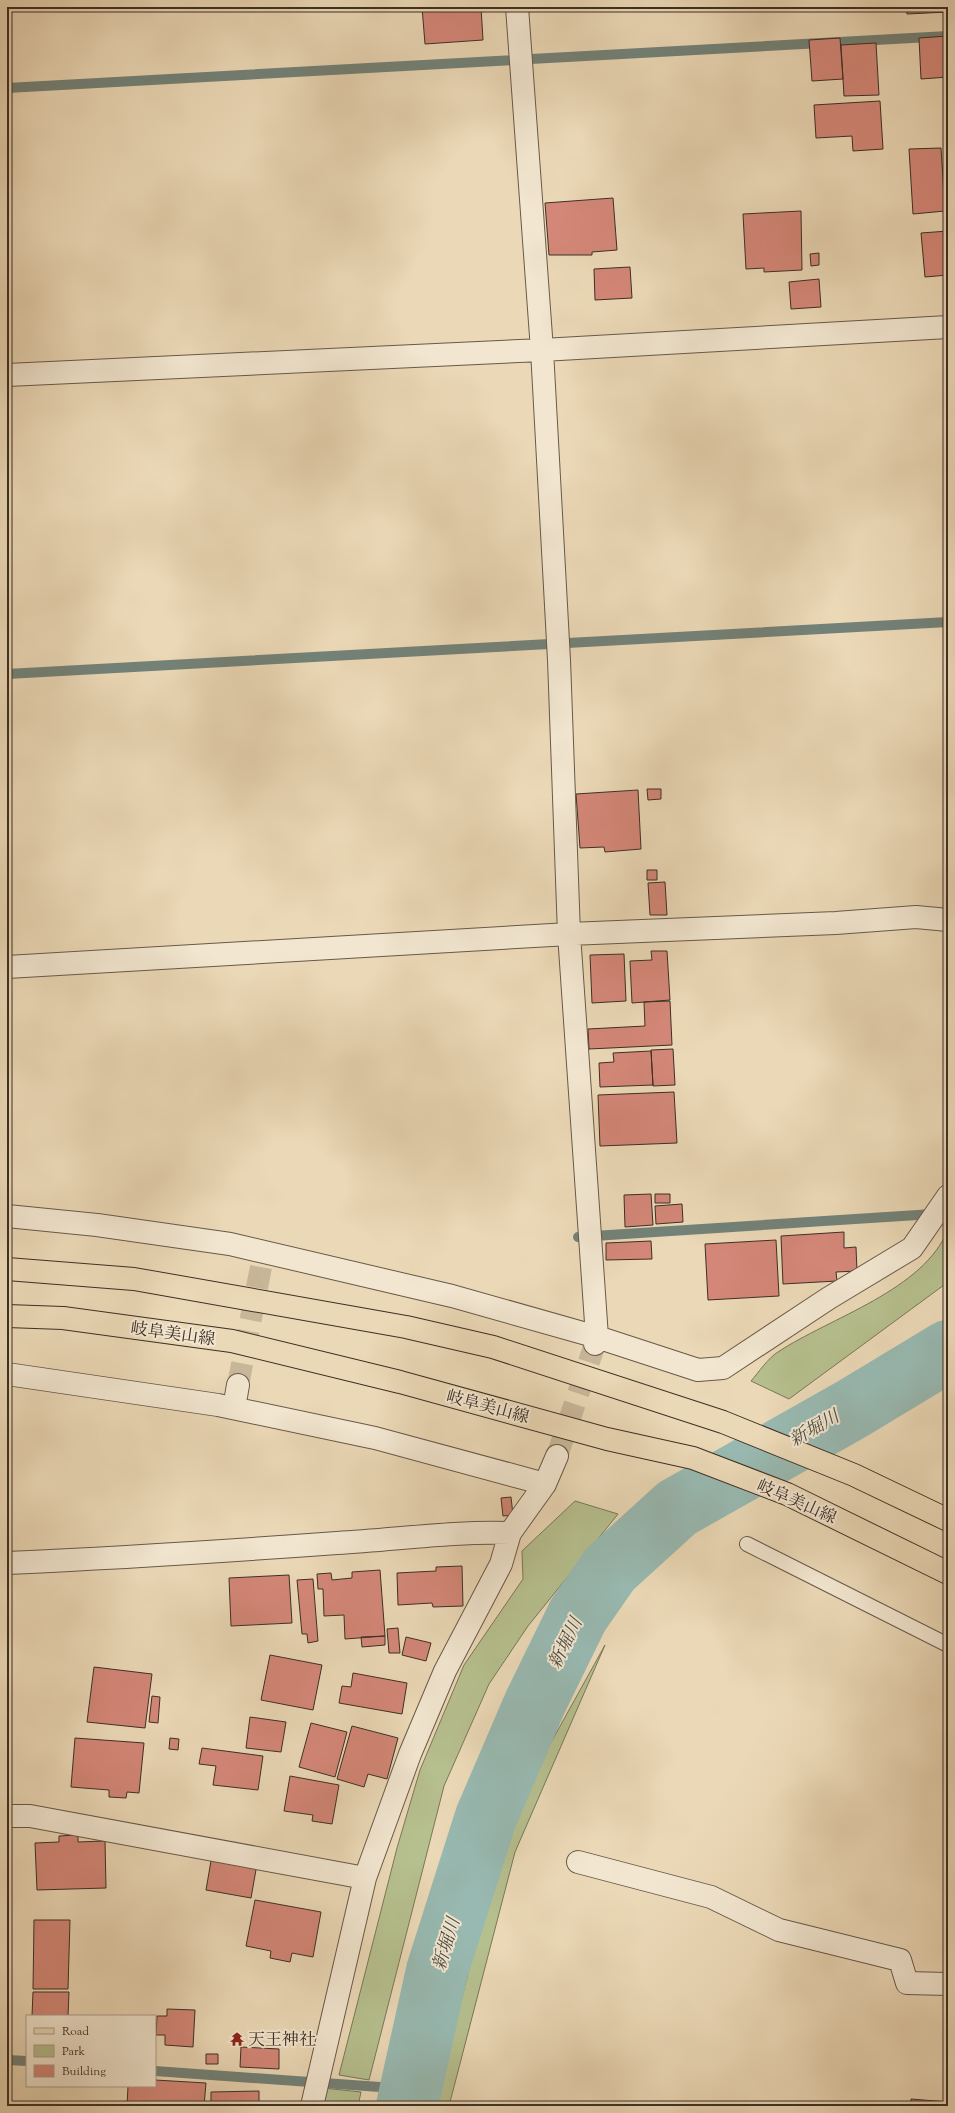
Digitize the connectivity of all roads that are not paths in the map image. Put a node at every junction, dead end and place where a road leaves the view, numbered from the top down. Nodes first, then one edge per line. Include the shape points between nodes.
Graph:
1 (517, 7) edge
2 (948, 327) edge
3 (542, 350) junction
4 (7, 375) edge
5 (948, 920) edge
6 (569, 934) junction
7 (7, 967) edge
8 (948, 1196) edge
9 (7, 1216) edge
10 (7, 1269) edge
11 (7, 1316) edge
12 (596, 1340) junction
13 (7, 1374) edge
14 (238, 1385) tunnel mouth
15 (234, 1408) junction
16 (557, 1456) tunnel mouth
17 (545, 1484) junction
18 (948, 1520) edge
19 (510, 1533) junction
20 (747, 1544) dead end
21 (7, 1563) edge
22 (948, 1573) edge
23 (948, 1645) edge
24 (7, 1816) edge
25 (578, 1862) dead end
26 (365, 1878) junction
27 (948, 1984) edge
28 (312, 2106) edge

1 - 3 street
2 - 3 street
3 - 4 street
3 - 6 street via 560,660
5 - 6 street via 916,917 836,923
6 - 7 street
6 - 12 street
8 - 12 street via 912,1248 829,1298 723,1368 698,1370
9 - 12 street via 97,1225 230,1244 262,1259 452,1296
10 - 18 main road via 134,1279 406,1327 493,1347 723,1422 854,1475
11 - 22 main road, 岐阜美山線 via 63,1318 232,1341 400,1382 607,1439 693,1458 787,1494
13 - 15 street
14 - 15 street
15 - 17 street via 375,1438
16 - 17 street
17 - 19 street
19 - 21 street via 470,1532 378,1541
19 - 26 street via 501,1564 445,1671 410,1754
20 - 23 lane
24 - 26 street via 30,1816
25 - 27 street via 711,1897 779,1930 900,1960 907,1983
26 - 28 street

